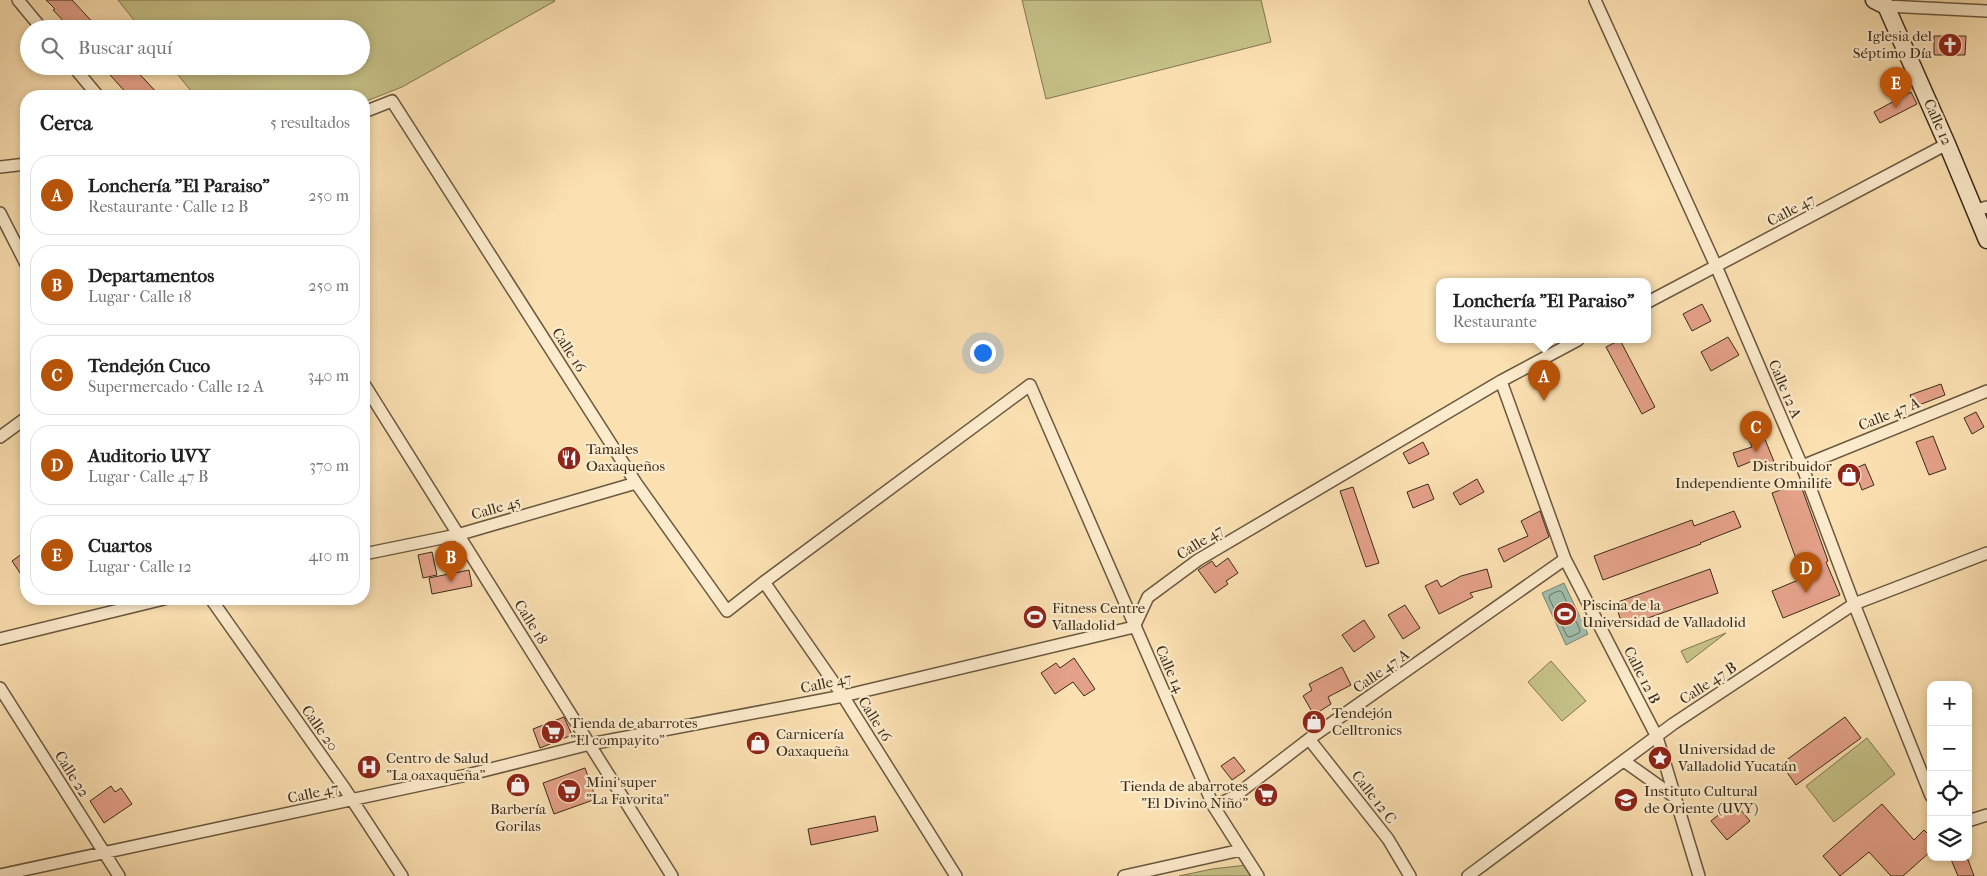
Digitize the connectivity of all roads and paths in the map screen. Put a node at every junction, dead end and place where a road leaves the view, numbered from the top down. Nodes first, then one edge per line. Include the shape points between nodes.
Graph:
1 (18, 0) edge
2 (1595, 0) edge
3 (1880, 3) edge
4 (1987, 11) edge
5 (35, 20) edge
6 (80, 75) edge
7 (93, 90) edge
8 (370, 110) edge
9 (1948, 144) junction
10 (20, 165) edge
11 (0, 167) edge
12 (1981, 208) edge
13 (0, 213) edge
14 (1987, 240) edge
15 (20, 252) edge
16 (1716, 266) junction
17 (1651, 300) edge
18 (1572, 343) edge
19 (1501, 381) junction
20 (1987, 390) edge
21 (370, 394) edge
22 (20, 422) edge
23 (0, 437) edge
24 (1802, 466) junction
25 (636, 483) junction
26 (457, 535) junction
27 (370, 553) edge
28 (1987, 553) edge
29 (1565, 559) junction
30 (764, 582) junction
31 (1148, 597) junction
32 (1854, 604) junction
33 (139, 605) edge
34 (215, 605) edge
35 (1128, 611) junction
36 (1134, 627) junction
37 (0, 639) edge
38 (0, 688) edge
39 (843, 696) junction
40 (1657, 737) junction
41 (1309, 739) junction
42 (590, 744) junction
43 (1624, 761) junction
44 (1927, 786) edge
45 (1676, 798) junction
46 (352, 800) junction
47 (1214, 807) junction
48 (1987, 816) edge
49 (1972, 820) edge
50 (1241, 850) junction
51 (103, 852) junction
52 (0, 875) edge
53 (119, 876) edge
54 (402, 876) edge
55 (672, 876) edge
56 (956, 876) edge
57 (1124, 876) edge
58 (1258, 876) edge
59 (1410, 876) edge
60 (1468, 876) edge
61 (1699, 876) edge

1 - 5 street
2 - 16 street, Calle 12 A
3 - 4 street, Calle 12
3 - 9 street, Calle 12
6 - 7 street
8 - 25 street, Calle 16 via 392,101
9 - 12 street, Calle 12
9 - 16 street, Calle 47
10 - 11 street
12 - 14 street, Calle 12
13 - 15 street
16 - 17 street, Calle 47
16 - 24 street, Calle 12 A
18 - 19 street, Calle 47
19 - 29 street, Calle 12 B
19 - 31 street, Calle 47 via 1198,560
20 - 24 street, Calle 47 A
21 - 26 street, Calle 18
22 - 23 street
24 - 32 street, Calle 12 A
25 - 26 street, Calle 45
25 - 30 street, Calle 16 via 727,611
26 - 27 street, Calle 45
26 - 42 street, Calle 18
28 - 32 street, Calle 47 B
29 - 40 street, Calle 12 B
29 - 41 street, Calle 47 A
30 - 35 street, Calle 14 via 1030,385
30 - 39 street, Calle 16
31 - 35 street
31 - 36 street, Calle 47
32 - 40 street, Calle 47 B
32 - 44 street, Calle 12 A
33 - 37 street
34 - 46 street, Calle 20
35 - 36 street, Calle 14
36 - 39 street, Calle 47
36 - 47 street, Calle 14
38 - 51 street, Calle 22
39 - 42 street, Calle 47
39 - 56 street, Calle 16
40 - 43 street, Calle 47 B
40 - 45 street, Calle 12 B
41 - 47 street, Calle 47 A via 1235,796
41 - 59 street, Calle 12 C via 1388,839
42 - 46 street, Calle 47
42 - 55 street, Calle 18
43 - 45 street
43 - 60 street, Calle 47 B
45 - 61 street, Calle 12 B
46 - 51 street, Calle 47
46 - 54 street, Calle 20
47 - 50 street, Calle 14
48 - 49 street
50 - 57 street
50 - 58 street, Calle 14
51 - 52 street, Calle 47
51 - 53 street, Calle 22

